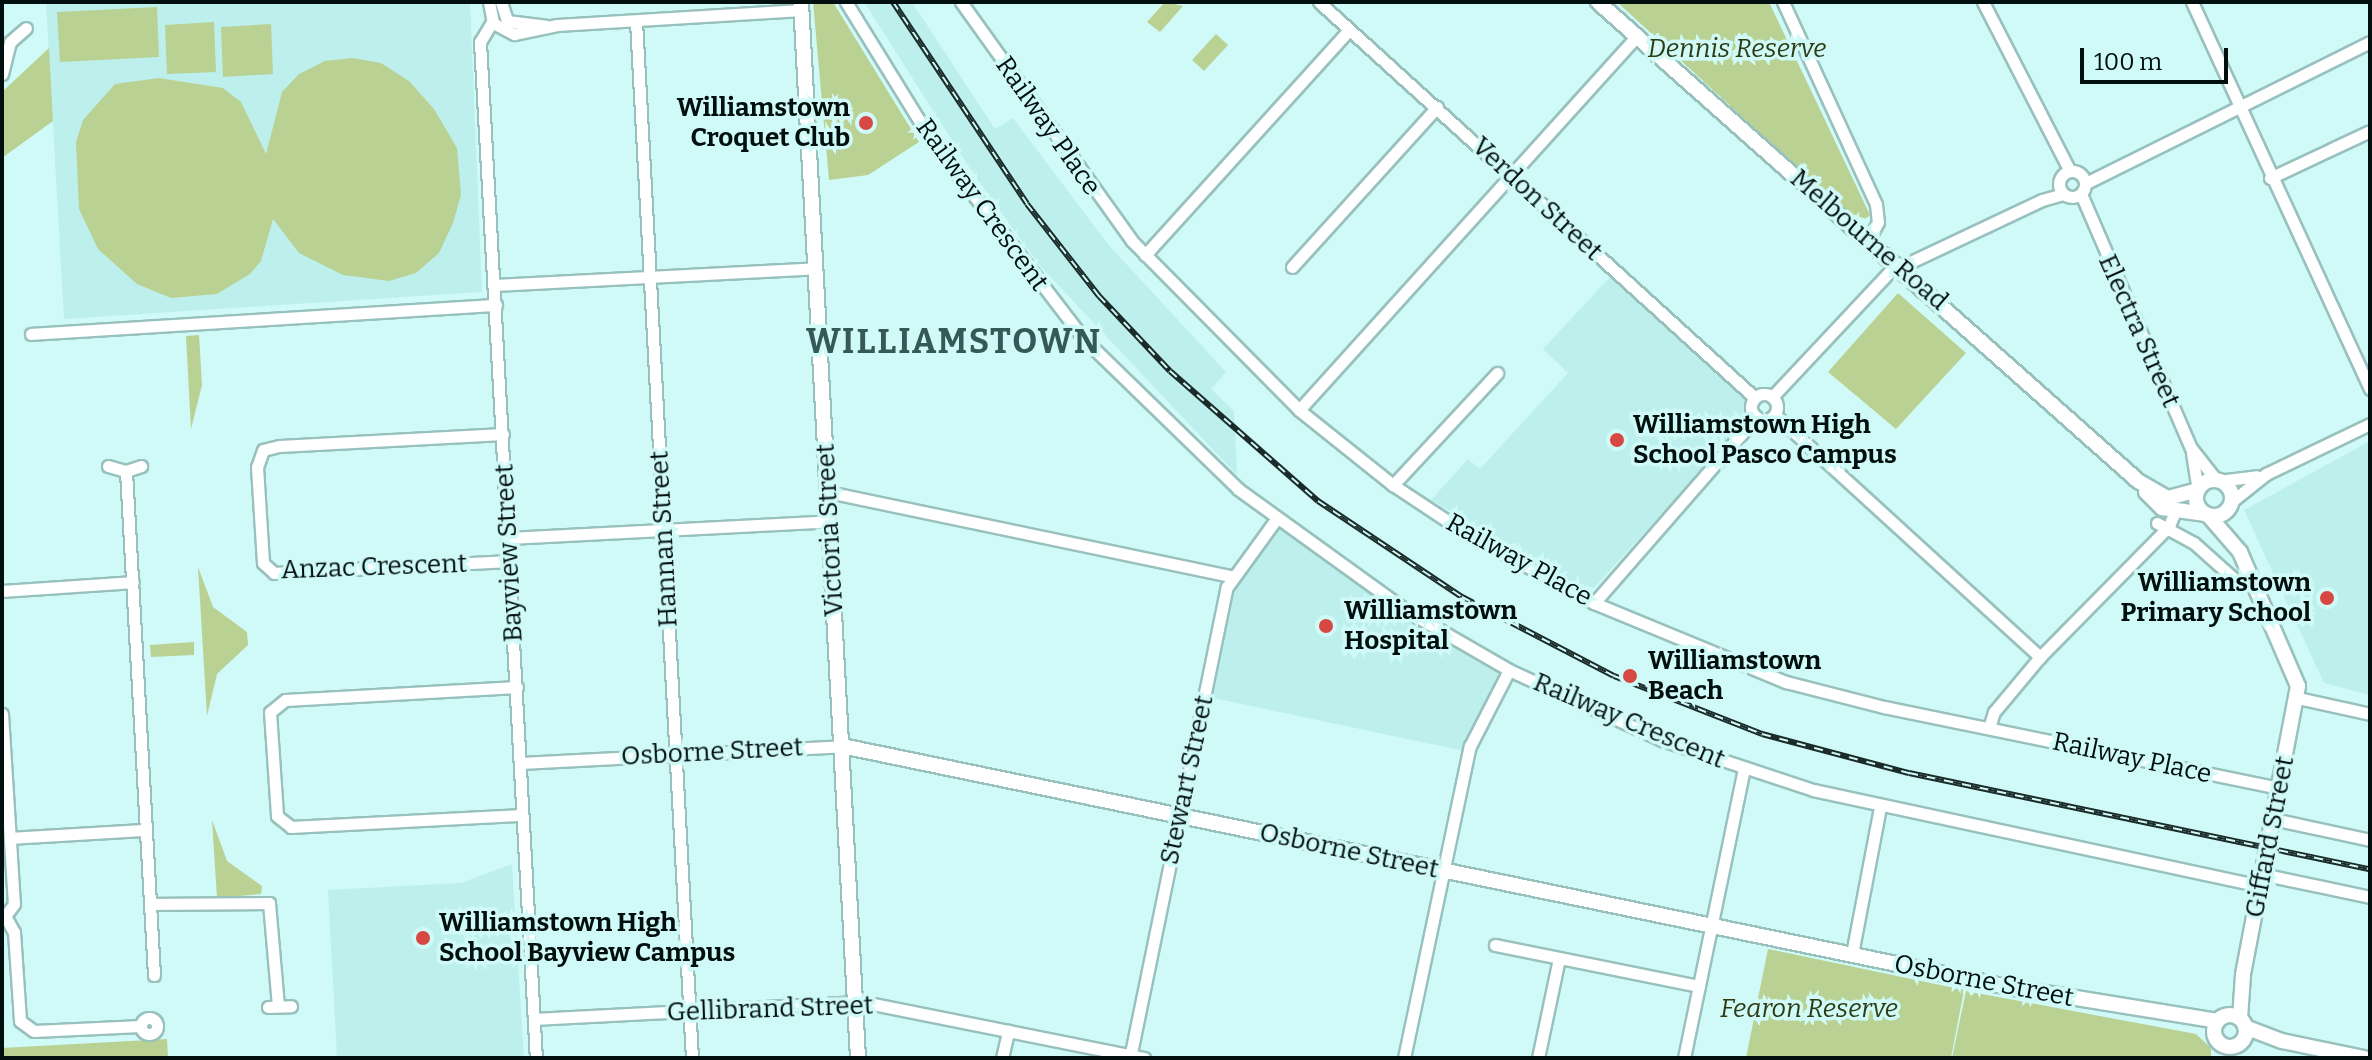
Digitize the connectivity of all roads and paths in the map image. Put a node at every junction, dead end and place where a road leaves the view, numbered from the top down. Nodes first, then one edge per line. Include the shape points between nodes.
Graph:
1 (489, 2) edge
2 (501, 2) edge
3 (846, 2) edge
4 (961, 2) edge
5 (1319, 2) edge
6 (1598, 2) edge
7 (1783, 2) edge
8 (1983, 2) edge
9 (2192, 2) edge
10 (802, 6) edge
11 (636, 21) junction
12 (500, 24) junction
13 (26, 28) dead end
14 (1349, 30) junction
15 (1636, 37) junction
16 (2370, 42) edge
17 (2, 74) edge
18 (2239, 105) junction
19 (1437, 107) junction
20 (2370, 131) edge
21 (1510, 175) junction
22 (2270, 178) junction
23 (2072, 184) junction
24 (1868, 241) junction
25 (1145, 255) junction
26 (1898, 266) junction
27 (1292, 267) dead end
28 (816, 268) junction
29 (649, 277) junction
30 (495, 285) junction
31 (496, 305) junction
32 (31, 334) dead end
33 (1497, 373) dead end
34 (2370, 389) edge
35 (1772, 397) junction
36 (1755, 398) junction
37 (1299, 410) junction
38 (1775, 415) junction
39 (1756, 417) junction
40 (2370, 424) edge
41 (503, 434) junction
42 (2191, 448) junction
43 (108, 466) dead end
44 (141, 466) dead end
45 (126, 471) junction
46 (2266, 474) junction
47 (2218, 481) junction
48 (1393, 485) junction
49 (2198, 490) junction
50 (828, 492) junction
51 (2230, 503) junction
52 (2169, 506) junction
53 (2207, 514) junction
54 (1277, 518) junction
55 (830, 521) junction
56 (2161, 526) junction
57 (663, 530) junction
58 (509, 538) junction
59 (2240, 552) junction
60 (510, 561) junction
61 (1231, 576) junction
62 (133, 582) junction
63 (2241, 585) dead end
64 (2, 591) edge
65 (1594, 603) junction
66 (2040, 657) junction
67 (1509, 670) junction
68 (517, 687) junction
69 (2298, 698) junction
70 (2, 714) edge
71 (2370, 714) edge
72 (1989, 728) junction
73 (842, 746) junction
74 (675, 754) junction
75 (521, 763) junction
76 (1744, 768) junction
77 (2280, 788) junction
78 (1880, 807) junction
79 (522, 815) junction
80 (1180, 816) junction
81 (2273, 819) junction
82 (146, 830) junction
83 (10, 838) junction
84 (2370, 840) edge
85 (1444, 871) junction
86 (2260, 880) junction
87 (2370, 897) edge
88 (150, 904) junction
89 (4, 917) edge
90 (1712, 925) junction
91 (1495, 945) dead end
92 (1852, 954) junction
93 (1559, 958) junction
94 (155, 975) dead end
95 (1699, 986) junction
96 (855, 1002) junction
97 (279, 1006) dead end
98 (689, 1010) junction
99 (534, 1019) junction
100 (141, 1026) dead end
101 (1008, 1031) junction
102 (2229, 1036) edge
103 (1131, 1057) edge
104 (536, 1058) edge
105 (692, 1058) edge
106 (858, 1058) edge
107 (1002, 1058) edge
108 (1144, 1058) edge
109 (1404, 1058) edge
110 (1538, 1058) edge
111 (1684, 1058) edge
112 (2364, 1058) edge

1 - 12 street
2 - 12 street
3 - 54 street, Railway Crescent via 932,141 1039,287 1140,398
4 - 25 street, Railway Place via 1061,147
5 - 14 street, Verdon Street
6 - 15 street, Melbourne Road
7 - 24 street via 1876,204 1878,222
8 - 23 street, Electra Street
9 - 18 street
10 - 11 street
10 - 28 street, Victoria Street
11 - 12 street
11 - 29 street, Hannan Street
12 - 30 street, Bayview Street via 482,48
13 - 17 street via 11,32
14 - 19 street, Verdon Street
14 - 25 street
15 - 21 street
15 - 24 street, Melbourne Road
16 - 18 street
18 - 22 street
18 - 23 street
19 - 21 street, Verdon Street
19 - 27 street
20 - 22 street
21 - 36 street, Verdon Street
21 - 37 street
22 - 34 street
23 - 26 street
23 - 42 street, Electra Street
24 - 26 street, Melbourne Road
25 - 37 street, Railway Place
26 - 35 street
26 - 52 street, Melbourne Road
28 - 29 street
28 - 50 street, Victoria Street
29 - 30 street
29 - 57 street, Hannan Street
30 - 31 street, Bayview Street
31 - 32 street
31 - 41 street, Bayview Street
33 - 48 street
35 - 36 street
35 - 38 street
36 - 39 street via 1751,406
37 - 48 street, Railway Place
38 - 39 street via 1767,420
38 - 66 street
39 - 65 street
40 - 46 street
41 - 58 street, Bayview Street
41 - 60 street, Anzac Crescent via 279,446 263,450 257,467 263,563 274,573
42 - 47 street, Electra Street
42 - 49 street, Electra Street
43 - 45 street
44 - 45 street
45 - 62 street
46 - 47 street
46 - 51 street
47 - 49 street
47 - 51 street via 2229,490
48 - 65 street, Railway Place via 1464,532
49 - 52 street
49 - 53 street via 2198,505
50 - 55 street, Victoria Street
50 - 61 street
51 - 53 street via 2221,514
51 - 59 street
52 - 53 street
52 - 56 street
53 - 59 street
54 - 61 street, Stewart Street
54 - 67 street, Railway Crescent via 1407,611
55 - 57 street
55 - 73 street, Victoria Street
56 - 63 street via 2194,543
56 - 66 street
57 - 58 street
57 - 74 street, Hannan Street
58 - 60 street, Bayview Street
59 - 69 street via 2290,660
60 - 68 street, Bayview Street
61 - 80 street, Stewart Street
62 - 64 street
62 - 82 street
65 - 72 street, Railway Place via 1786,682
66 - 72 street via 1994,712
67 - 76 street, Railway Crescent via 1662,740
67 - 85 street via 1470,746
68 - 75 street, Bayview Street
68 - 79 street via 285,700 270,712 277,816 291,827
69 - 71 street
69 - 77 street, Giffard Street
70 - 83 street
72 - 77 street, Railway Place
73 - 74 street, Osborne Street
73 - 80 street, Osborne Street
73 - 96 street, Victoria Street
74 - 75 street, Osborne Street
74 - 98 street, Hannan Street
75 - 79 street, Bayview Street
76 - 78 street, Railway Crescent
76 - 90 street
77 - 81 street, Giffard Street
78 - 86 street, Railway Crescent
78 - 92 street
79 - 99 street, Bayview Street
80 - 85 street, Osborne Street
80 - 103 street, Stewart Street
81 - 84 street
81 - 86 street, Giffard Street
82 - 83 street
82 - 88 street
83 - 89 street via 14,904
85 - 90 street, Osborne Street
85 - 109 street
86 - 87 street, Railway Crescent
86 - 102 street, Giffard Street
88 - 94 street
88 - 97 street via 269,903
89 - 100 street via 14,932 19,1014 26,1029
90 - 92 street, Osborne Street
90 - 95 street
91 - 93 street
92 - 102 street, Osborne Street via 2172,1017
93 - 95 street
93 - 110 street
95 - 111 street
96 - 98 street, Gellibrand Street
96 - 101 street, Gellibrand Street
96 - 106 street, Victoria Street
98 - 99 street, Gellibrand Street
98 - 105 street, Hannan Street
99 - 104 street, Bayview Street
101 - 103 street, Gellibrand Street
101 - 107 street
102 - 112 street, Osborne Street
103 - 108 street, Gellibrand Street

